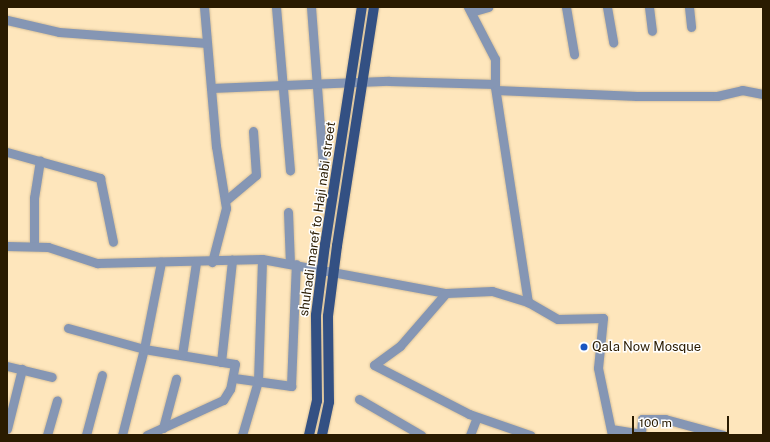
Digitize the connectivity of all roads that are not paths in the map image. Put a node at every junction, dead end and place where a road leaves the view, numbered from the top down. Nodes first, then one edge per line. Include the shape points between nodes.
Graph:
1 (204, 7) edge
2 (276, 7) edge
3 (311, 7) edge
4 (362, 7) edge
5 (374, 7) edge
6 (488, 7) edge
7 (566, 7) edge
8 (607, 7) edge
9 (649, 7) edge
10 (689, 7) edge
11 (469, 10) edge
12 (7, 20) edge
13 (691, 27) dead end
14 (652, 31) dead end
15 (613, 42) dead end
16 (207, 44) junction
17 (574, 54) dead end
18 (351, 82) junction
19 (363, 82) junction
20 (283, 83) junction
21 (318, 83) junction
22 (495, 87) junction
23 (211, 88) junction
24 (763, 94) edge
25 (253, 131) dead end
26 (7, 152) edge
27 (40, 160) junction
28 (323, 168) dead end
29 (290, 170) dead end
30 (224, 201) junction
31 (288, 212) dead end
32 (113, 242) dead end
33 (34, 245) junction
34 (7, 246) edge
35 (262, 259) junction
36 (232, 260) junction
37 (161, 262) junction
38 (196, 262) junction
39 (212, 262) junction
40 (293, 263) junction
41 (322, 269) junction
42 (334, 272) junction
43 (446, 293) junction
44 (528, 302) junction
45 (68, 328) dead end
46 (144, 349) junction
47 (182, 355) junction
48 (221, 362) junction
49 (7, 366) edge
50 (22, 369) junction
51 (102, 375) dead end
52 (52, 377) dead end
53 (234, 378) junction
54 (176, 379) dead end
55 (258, 381) junction
56 (359, 399) dead end
57 (56, 400) dead end
58 (477, 417) junction
59 (7, 429) edge
60 (164, 431) edge
61 (512, 432) edge
62 (612, 432) edge
63 (151, 433) edge
64 (47, 435) edge
65 (86, 435) edge
66 (122, 435) edge
67 (242, 435) edge
68 (309, 435) edge
69 (322, 435) edge
70 (421, 435) edge
71 (470, 435) edge
72 (530, 435) edge
73 (723, 435) edge

1 - 16 street
2 - 20 street
3 - 21 street
4 - 18 main road, shuhadi maref to Haji nabi street
5 - 19 main road
6 - 11 street
7 - 17 street
8 - 15 street
9 - 14 street
10 - 13 street
11 - 22 street via 495,60
12 - 16 street via 59,32
16 - 23 street
18 - 19 street
18 - 21 street
18 - 41 main road, shuhadi maref to Haji nabi street
19 - 22 street
19 - 42 main road
20 - 21 street
20 - 23 street
20 - 29 street
21 - 28 street
22 - 24 street via 637,96 717,96 742,90
22 - 44 street
23 - 30 street
25 - 30 street via 256,175
26 - 27 street
27 - 32 street via 70,172 100,178
27 - 33 street via 34,198
30 - 39 street via 226,208
31 - 40 street
33 - 34 street
33 - 37 street via 97,263
35 - 36 street
35 - 40 street
35 - 55 street
36 - 39 street
36 - 48 street
37 - 38 street
37 - 46 street
38 - 39 street
38 - 47 street
40 - 41 street
40 - 55 street via 290,386
41 - 42 street
41 - 68 main road, shuhadi maref to Haji nabi street via 316,315 317,401
42 - 43 street
42 - 69 main road via 328,316 329,402
43 - 44 street via 492,291
43 - 58 street via 400,346 374,365
44 - 62 street via 558,320 603,318 598,368
45 - 46 street
46 - 47 street
46 - 66 street
47 - 48 street
48 - 53 street via 235,364
49 - 50 street
50 - 52 street
50 - 59 street
51 - 65 street
53 - 55 street
53 - 60 street via 223,400
54 - 60 street
55 - 67 street
56 - 70 street
57 - 64 street
58 - 61 street
58 - 71 street
60 - 63 street
61 - 72 street
62 - 73 street via 641,434 642,419 665,419

